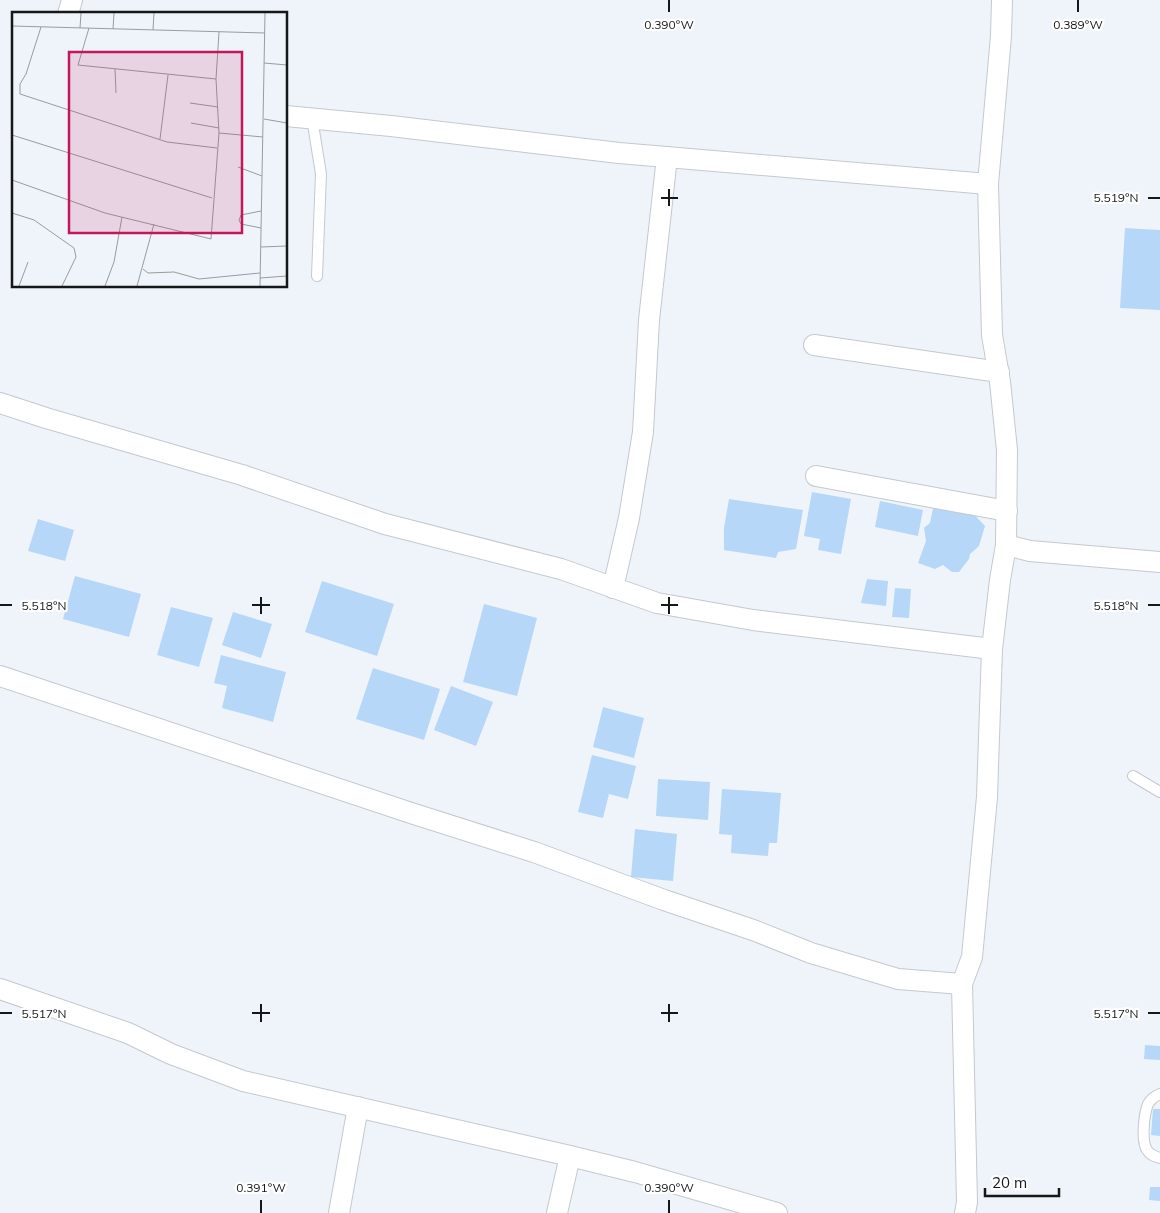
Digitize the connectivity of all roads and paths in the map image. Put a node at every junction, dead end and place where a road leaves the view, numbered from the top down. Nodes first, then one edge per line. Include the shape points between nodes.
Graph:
1 (1002, 0) edge
2 (288, 116) edge
3 (312, 118) junction
4 (667, 157) junction
5 (988, 184) junction
6 (317, 276) dead end
7 (814, 345) dead end
8 (999, 372) junction
9 (0, 403) edge
10 (816, 476) dead end
11 (1007, 511) junction
12 (1006, 545) junction
13 (1160, 562) edge
14 (612, 588) junction
15 (992, 649) junction
16 (0, 676) edge
17 (1133, 776) dead end
18 (1160, 792) edge
19 (962, 984) junction
20 (0, 989) edge
21 (1160, 1094) edge
22 (358, 1106) junction
23 (570, 1156) junction
24 (1160, 1158) edge
25 (338, 1213) edge
26 (557, 1213) edge
27 (777, 1213) edge
28 (965, 1213) edge

1 - 5 street via 1002,36
2 - 3 street
3 - 4 street
3 - 6 lane via 321,174
4 - 5 street
4 - 14 street via 649,320 643,432 629,518
5 - 8 street via 992,335
7 - 8 street
8 - 11 street via 1007,450
9 - 14 street via 242,475 384,524 562,569
10 - 11 street
11 - 12 street
12 - 13 street via 1030,551
12 - 15 street
14 - 15 street via 658,603 711,614
15 - 19 street via 982,858 972,956
16 - 19 street via 534,852 812,953 898,978
17 - 18 lane
19 - 28 street
20 - 22 street via 128,1033 171,1054 243,1081
21 - 24 lane via 1148,1104 1143,1131 1146,1148 1151,1155
22 - 23 street
22 - 25 street
23 - 26 street
23 - 27 street

